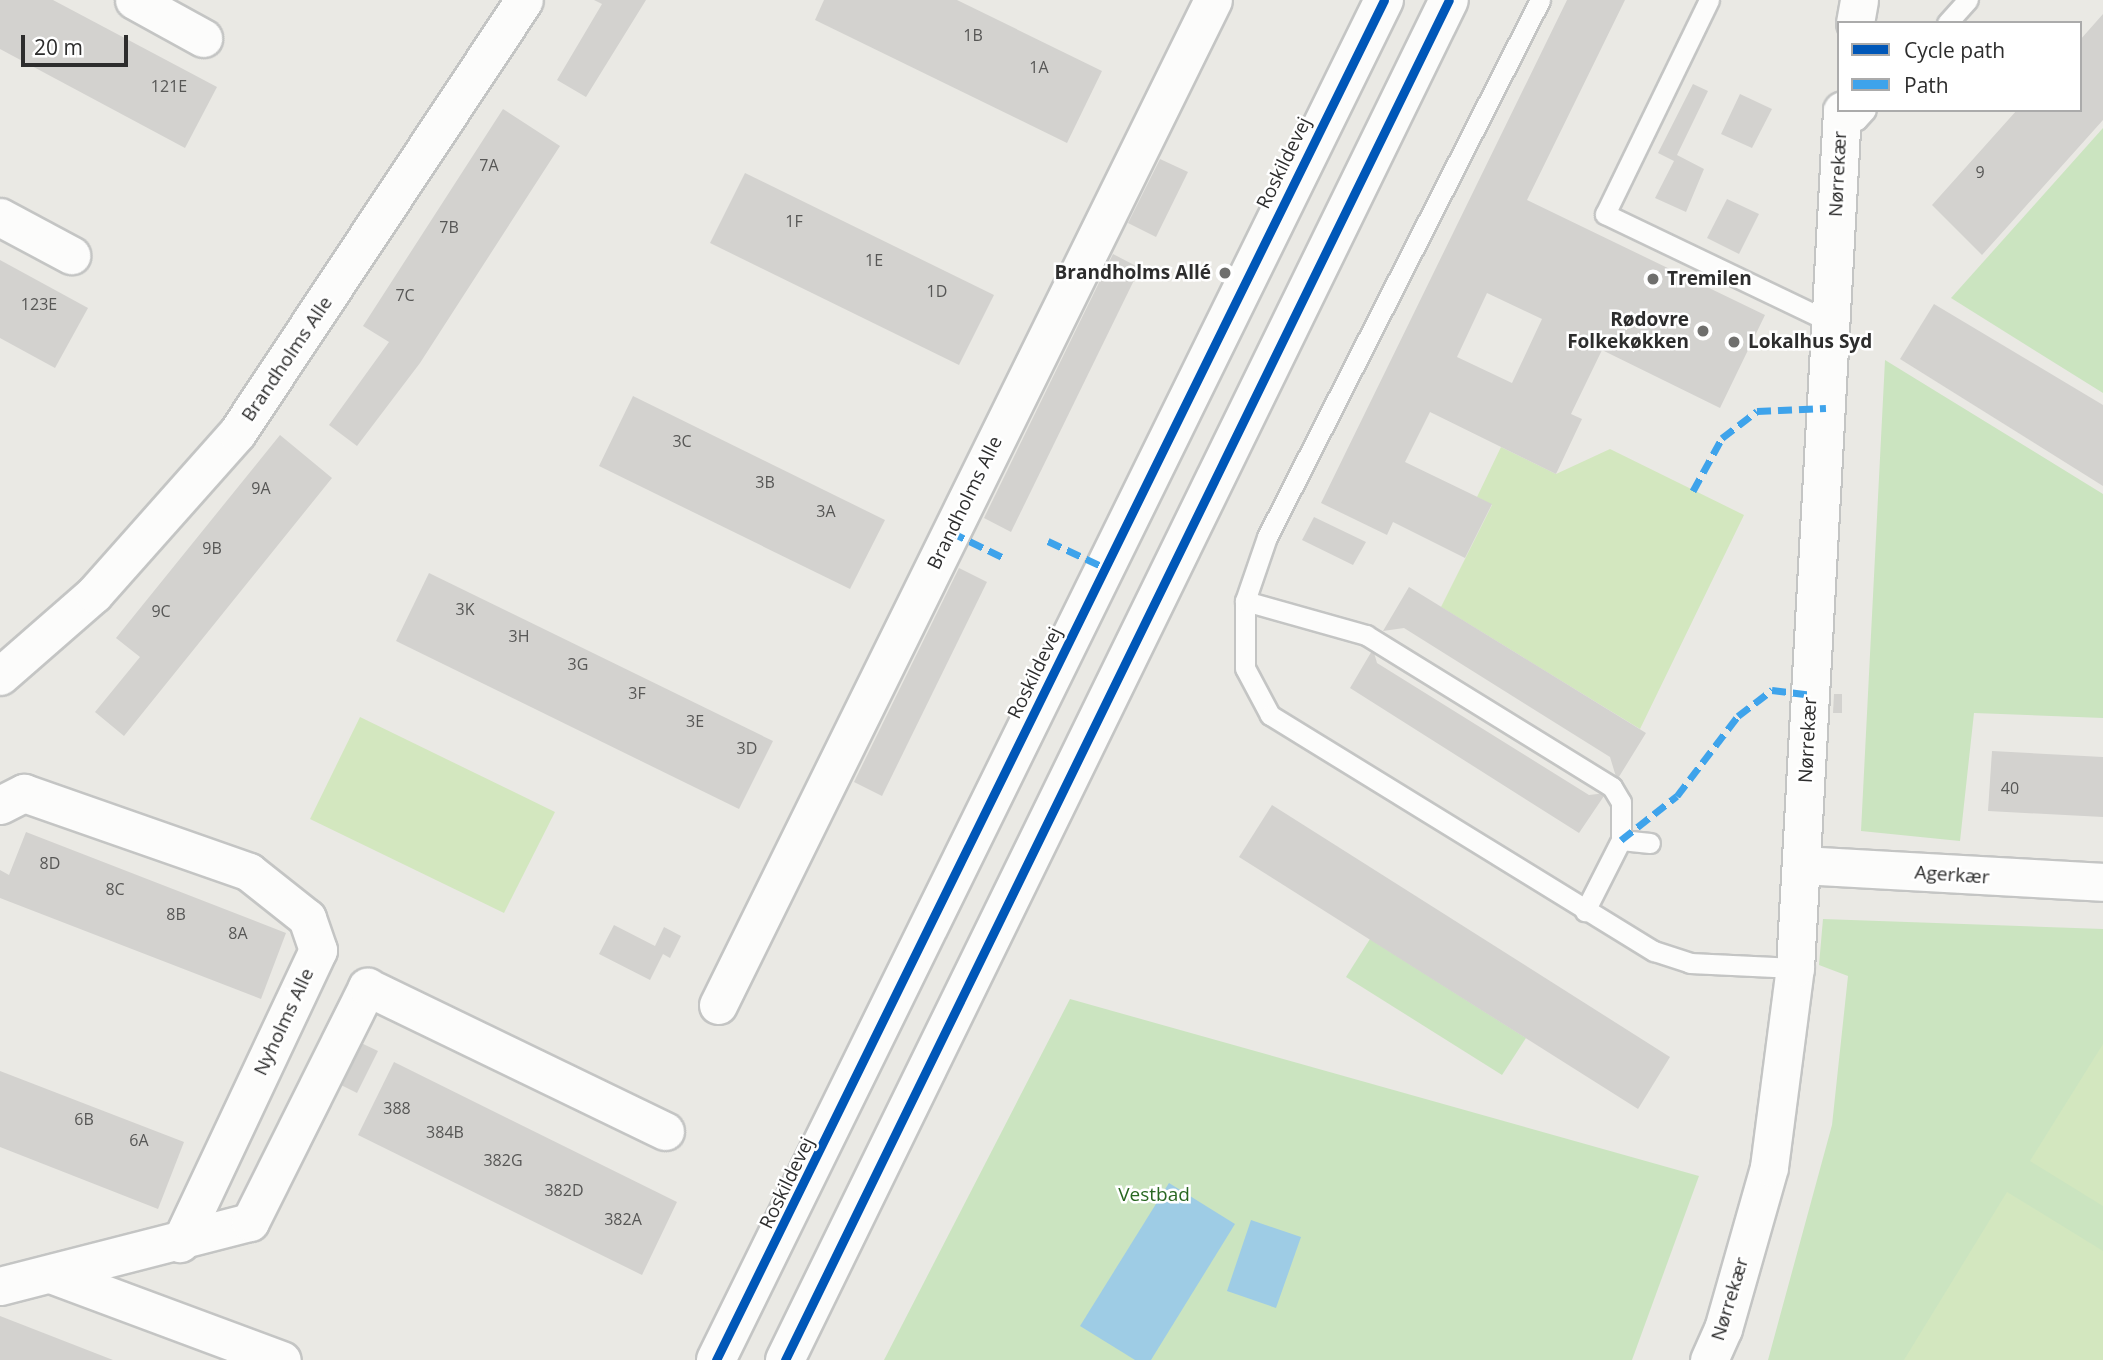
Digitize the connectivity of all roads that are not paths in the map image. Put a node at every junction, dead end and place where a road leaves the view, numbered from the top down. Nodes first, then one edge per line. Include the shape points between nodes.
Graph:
1 (134, 0) edge
2 (523, 0) edge
3 (1213, 0) edge
4 (1384, 0) edge
5 (1449, 0) edge
6 (1540, 0) edge
7 (1709, 0) edge
8 (1859, 0) edge
9 (1968, 0) edge
10 (1855, 21) edge
11 (1949, 21) edge
12 (203, 38) dead end
13 (1850, 113) edge
14 (0, 217) edge
15 (71, 255) dead end
16 (1830, 322) junction
17 (1245, 601) junction
18 (0, 677) edge
19 (0, 805) edge
20 (1621, 840) junction
21 (1650, 843) dead end
22 (1802, 865) junction
23 (2103, 882) edge
24 (1585, 911) junction
25 (1795, 968) junction
26 (718, 1005) dead end
27 (665, 1131) dead end
28 (180, 1243) junction
29 (53, 1275) junction
30 (0, 1286) edge
31 (282, 1360) edge
32 (716, 1360) edge
33 (785, 1360) edge
34 (1709, 1360) edge

1 - 12 street
2 - 18 street, Brandholms Alle via 237,433 93,594
3 - 26 street, Brandholms Alle
4 - 32 main road, Roskildevej
5 - 33 main road
6 - 17 lane via 1267,537
7 - 16 lane via 1605,214
8 - 10 street
9 - 11 lane
13 - 16 street, Nørrekær
14 - 15 street
16 - 22 street, Nørrekær
17 - 20 lane via 1366,635 1612,787 1621,802
17 - 24 lane via 1245,668 1270,715
19 - 28 street, Nyholms Alle via 24,793 249,872 307,918 318,950
20 - 21 lane
20 - 24 lane
22 - 23 street, Agerkær
22 - 25 street, Nørrekær
24 - 25 lane via 1674,959
25 - 34 street, Nørrekær via 1769,1167 1723,1329
27 - 28 street via 367,986 250,1223
28 - 29 street
29 - 30 street
29 - 31 street

